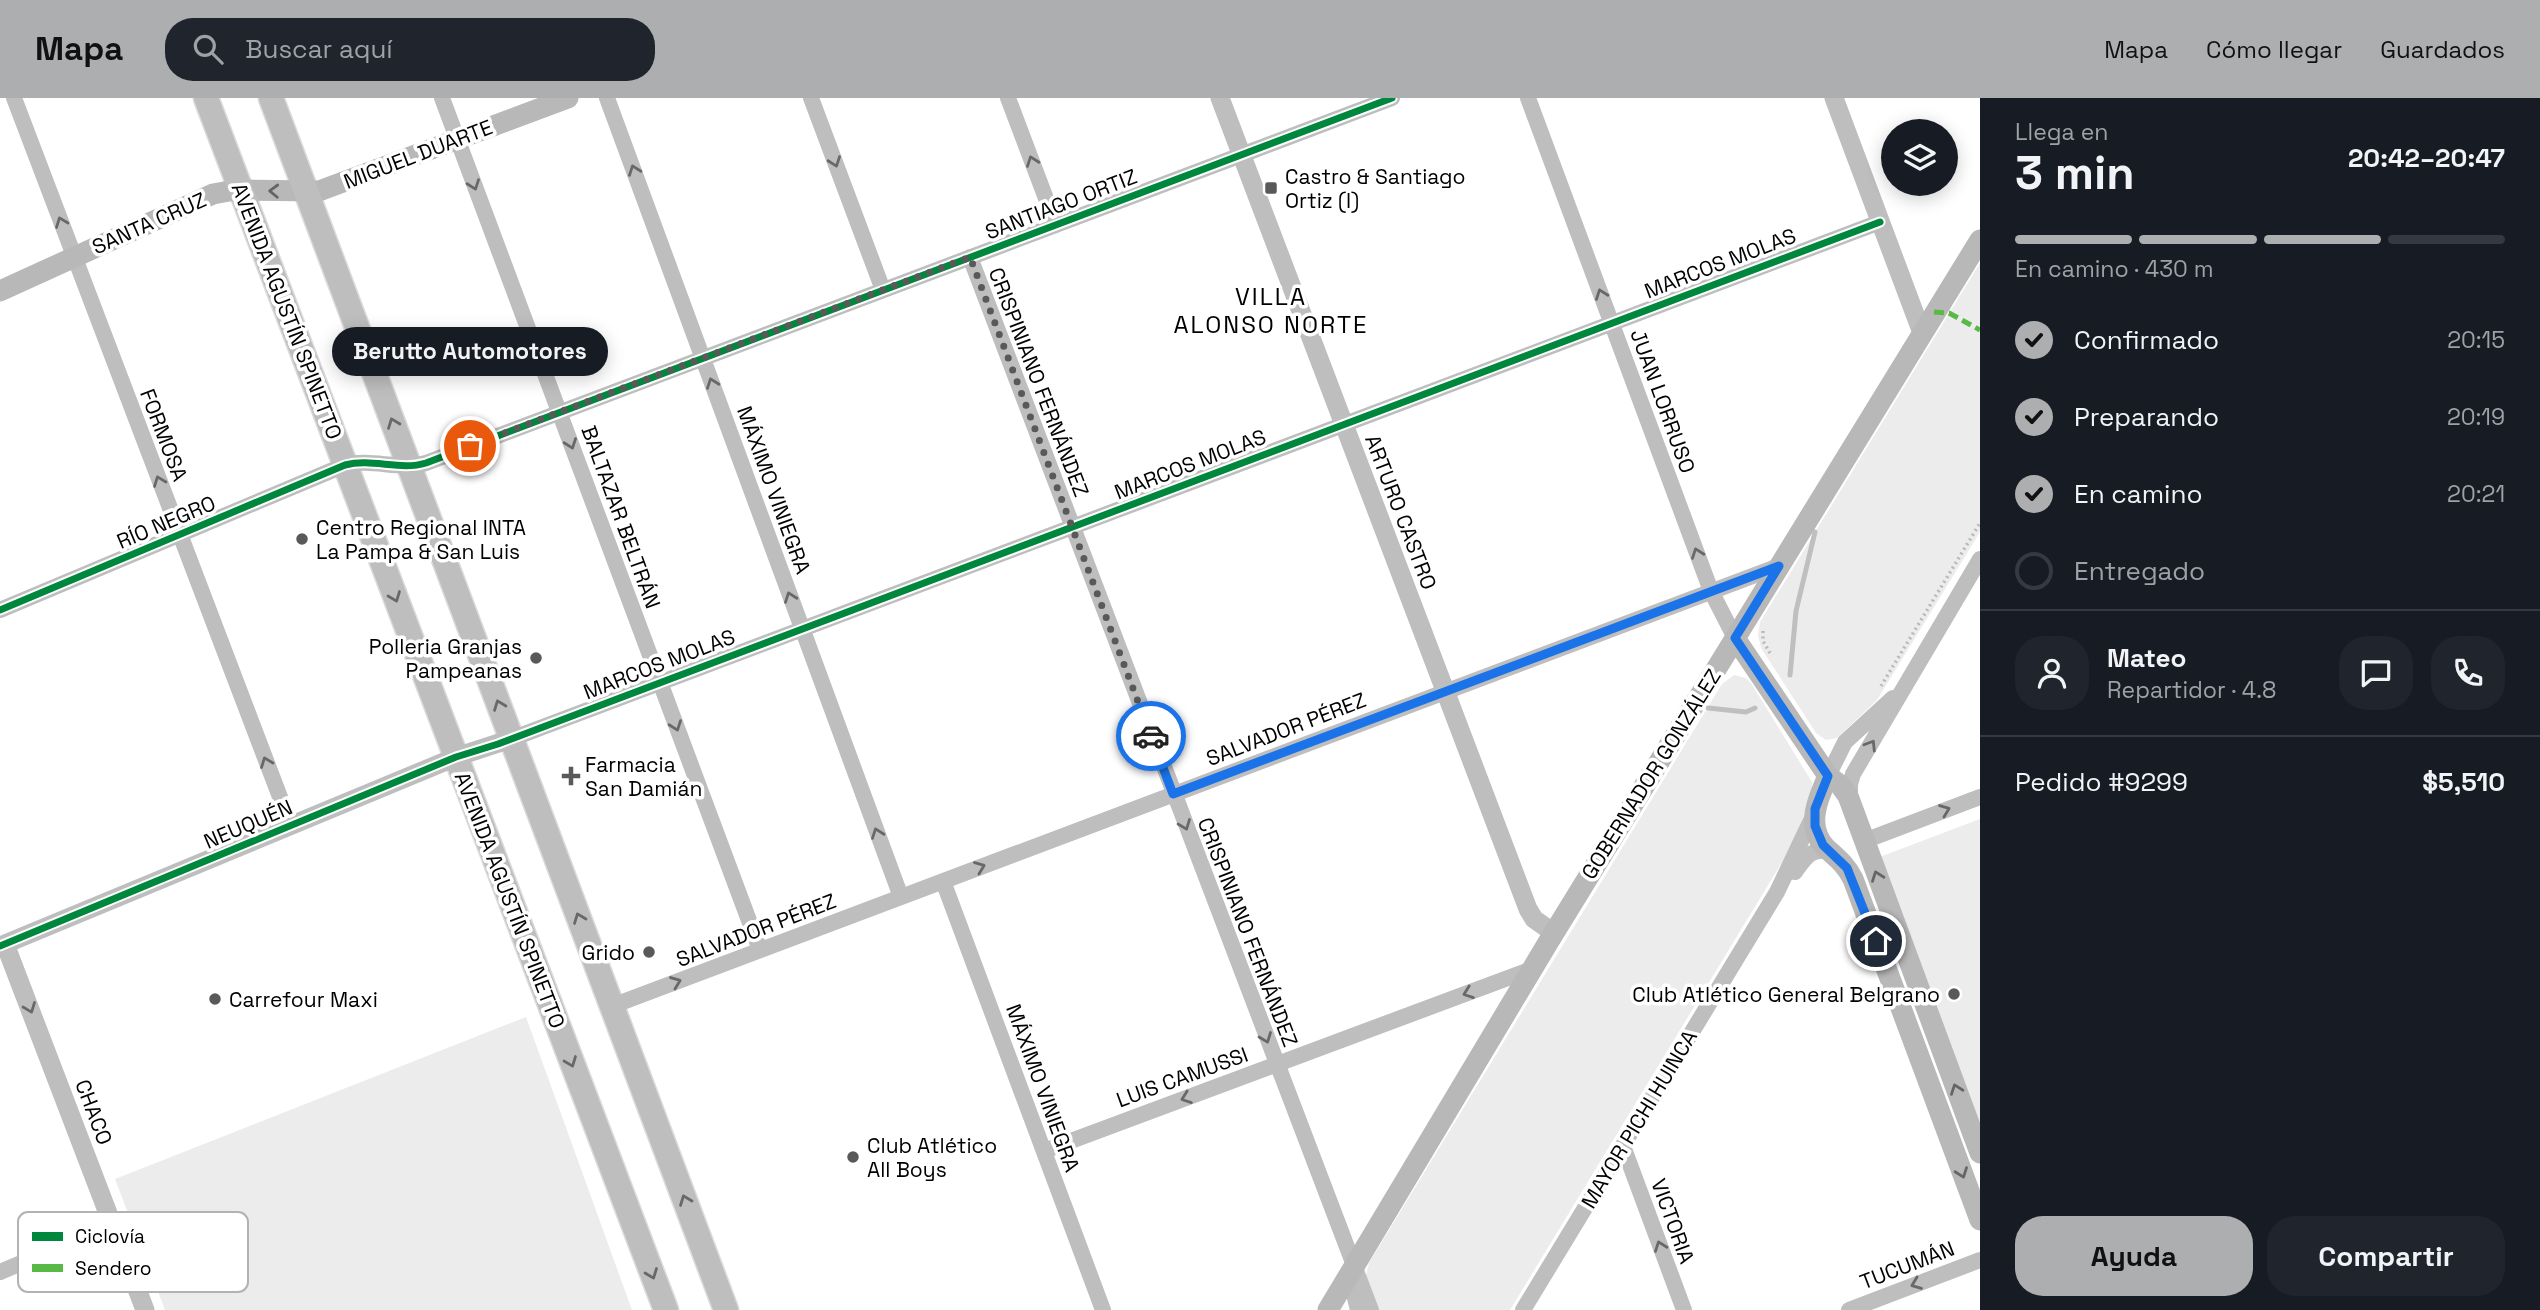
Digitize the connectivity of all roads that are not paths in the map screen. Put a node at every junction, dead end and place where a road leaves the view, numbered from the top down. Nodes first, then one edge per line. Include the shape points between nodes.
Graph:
1 (13, 98) edge
2 (206, 98) edge
3 (271, 98) edge
4 (442, 98) edge
5 (568, 98) edge
6 (607, 98) edge
7 (811, 98) edge
8 (1008, 98) edge
9 (1220, 98) edge
10 (1392, 98) edge
11 (1528, 98) edge
12 (1834, 98) edge
13 (457, 139) junction
14 (1241, 155) junction
15 (241, 190) junction
16 (307, 192) junction
17 (1880, 222) junction
18 (1056, 225) junction
19 (1980, 240) edge
20 (74, 257) junction
21 (970, 257) junction
22 (883, 290) junction
23 (0, 291) edge
24 (1612, 323) junction
25 (1922, 333) junction
26 (703, 358) junction
27 (559, 412) junction
28 (1343, 424) junction
29 (345, 465) junction
30 (409, 466) junction
31 (1072, 527) junction
32 (180, 535) junction
33 (1980, 559) edge
34 (1779, 566) junction
35 (1712, 592) junction
36 (0, 610) edge
37 (802, 629) junction
38 (1735, 638) junction
39 (660, 682) junction
40 (1900, 691) junction
41 (1445, 692) junction
42 (512, 738) junction
43 (456, 757) junction
44 (1828, 776) junction
45 (1173, 794) junction
46 (1980, 797) edge
47 (1850, 801) junction
48 (1815, 809) junction
49 (291, 826) junction
50 (1864, 841) junction
51 (1835, 856) junction
52 (943, 881) junction
53 (1777, 892) junction
54 (901, 897) junction
55 (1554, 933) junction
56 (2, 940) edge
57 (760, 950) junction
58 (1532, 969) junction
59 (612, 1006) junction
60 (1276, 1064) junction
61 (1623, 1146) junction
62 (1044, 1151) junction
63 (1980, 1153) edge
64 (107, 1212) edge
65 (1980, 1220) edge
66 (1980, 1260) edge
67 (18, 1264) edge
68 (1353, 1268) junction
69 (0, 1272) edge
70 (138, 1292) edge
71 (145, 1310) edge
72 (666, 1310) edge
73 (726, 1310) edge
74 (1103, 1310) edge
75 (1328, 1310) edge
76 (1358, 1310) edge
77 (1371, 1310) edge
78 (1524, 1310) edge
79 (1684, 1310) edge
80 (1849, 1310) edge

20 -> 1 street, FORMOSA
2 - 15 main road, AVENIDA AGUSTÍN SPINETTO
3 - 16 main road
4 - 13 street, BALTAZAR BELTRÁN
5 - 13 main road, MIGUEL DUARTE
26 -> 6 street, MÁXIMO VINIEGRA
7 -> 22 street
18 -> 8 street
9 - 14 street, ARTURO CASTRO
10 - 14 street, SANTIAGO ORTIZ
24 -> 11 street, JUAN LORRUSO
12 - 17 street
13 - 16 main road, MIGUEL DUARTE
13 -> 27 street, BALTAZAR BELTRÁN
14 - 18 street, SANTIAGO ORTIZ
14 - 28 street, ARTURO CASTRO
16 -> 15 main road, SANTA CRUZ
15 - 20 main road, SANTA CRUZ via 213,194
15 - 29 main road, AVENIDA AGUSTÍN SPINETTO
30 -> 16 main road
17 - 24 street, MARCOS MOLAS
17 - 25 street
18 - 21 street, SANTIAGO ORTIZ
19 - 25 main road, GOBERNADOR GONZÁLEZ
20 - 23 main road, SANTA CRUZ
32 -> 20 street, FORMOSA
21 - 22 street, SANTIAGO ORTIZ
21 - 31 street, CRISPINIANO FERNÁNDEZ
22 - 26 street, SANTIAGO ORTIZ
24 - 28 street, MARCOS MOLAS
35 -> 24 street, JUAN LORRUSO
25 - 34 main road, GOBERNADOR GONZÁLEZ
26 - 27 street, SANTIAGO ORTIZ
37 -> 26 street, MÁXIMO VINIEGRA
27 - 30 street, SANTIAGO ORTIZ
27 -> 39 street, BALTAZAR BELTRÁN
28 - 31 street, MARCOS MOLAS
28 - 41 street, ARTURO CASTRO
29 - 30 street, SANTIAGO ORTIZ
29 - 32 street, RÍO NEGRO
29 -> 43 main road, AVENIDA AGUSTÍN SPINETTO
42 -> 30 main road
31 - 37 street, MARCOS MOLAS
31 - 45 street, CRISPINIANO FERNÁNDEZ
32 - 36 street, RÍO NEGRO
49 -> 32 street, FORMOSA
33 - 40 street, MAYOR PICHI HUINCA
34 - 35 street, SALVADOR PÉREZ
34 - 38 main road, GOBERNADOR GONZÁLEZ
35 - 38 street, JUAN LORRUSO
35 - 41 street, SALVADOR PÉREZ
37 - 39 street, MARCOS MOLAS
54 -> 37 street, MÁXIMO VINIEGRA
38 - 44 main road
38 - 55 main road, GOBERNADOR GONZÁLEZ
39 - 42 street, MARCOS MOLAS
39 -> 57 street, BALTAZAR BELTRÁN
40 - 44 street, MAYOR PICHI HUINCA via 1845,742
47 -> 40 street, MAYOR PICHI HUINCA via 1853,774
41 - 45 street, SALVADOR PÉREZ
41 - 55 street, ARTURO CASTRO via 1528,909
42 - 43 street, NEUQUÉN
59 -> 42 main road
43 - 49 street, NEUQUÉN
43 -> 72 main road, AVENIDA AGUSTÍN SPINETTO
44 - 47 main road
44 - 48 main road, MAYOR PICHI HUINCA
52 -> 45 street, SALVADOR PÉREZ
45 -> 60 street, CRISPINIANO FERNÁNDEZ
50 -> 46 street
47 - 50 main road
48 - 51 main road via 1816,831
48 - 53 street, MAYOR PICHI HUINCA
49 - 56 street, NEUQUÉN
50 - 51 main road via 1857,857
63 -> 50 main road
51 - 53 street, MAYOR PICHI HUINCA via 1822,850 1810,853
51 -> 65 main road via 1855,885
52 - 54 street, SALVADOR PÉREZ
52 - 62 street, MÁXIMO VINIEGRA
53 - 61 street, MAYOR PICHI HUINCA
54 - 57 street, SALVADOR PÉREZ
55 - 58 main road, GOBERNADOR GONZÁLEZ
56 -> 64 street, CHACO
59 -> 57 street, SALVADOR PÉREZ
58 -> 60 street, LUIS CAMUSSI
58 - 68 main road, GOBERNADOR GONZÁLEZ
73 -> 59 main road
60 -> 62 street, LUIS CAMUSSI
60 - 68 street, CRISPINIANO FERNÁNDEZ
61 - 78 street, MAYOR PICHI HUINCA
79 -> 61 street, VICTORIA
62 - 74 street, MÁXIMO VINIEGRA
66 -> 80 street, TUCUMÁN
67 - 69 street
68 - 75 main road, GOBERNADOR GONZÁLEZ
68 - 76 street, CRISPINIANO FERNÁNDEZ
68 - 77 street, CRISPINIANO FERNÁNDEZ
70 - 71 street, CHACO

